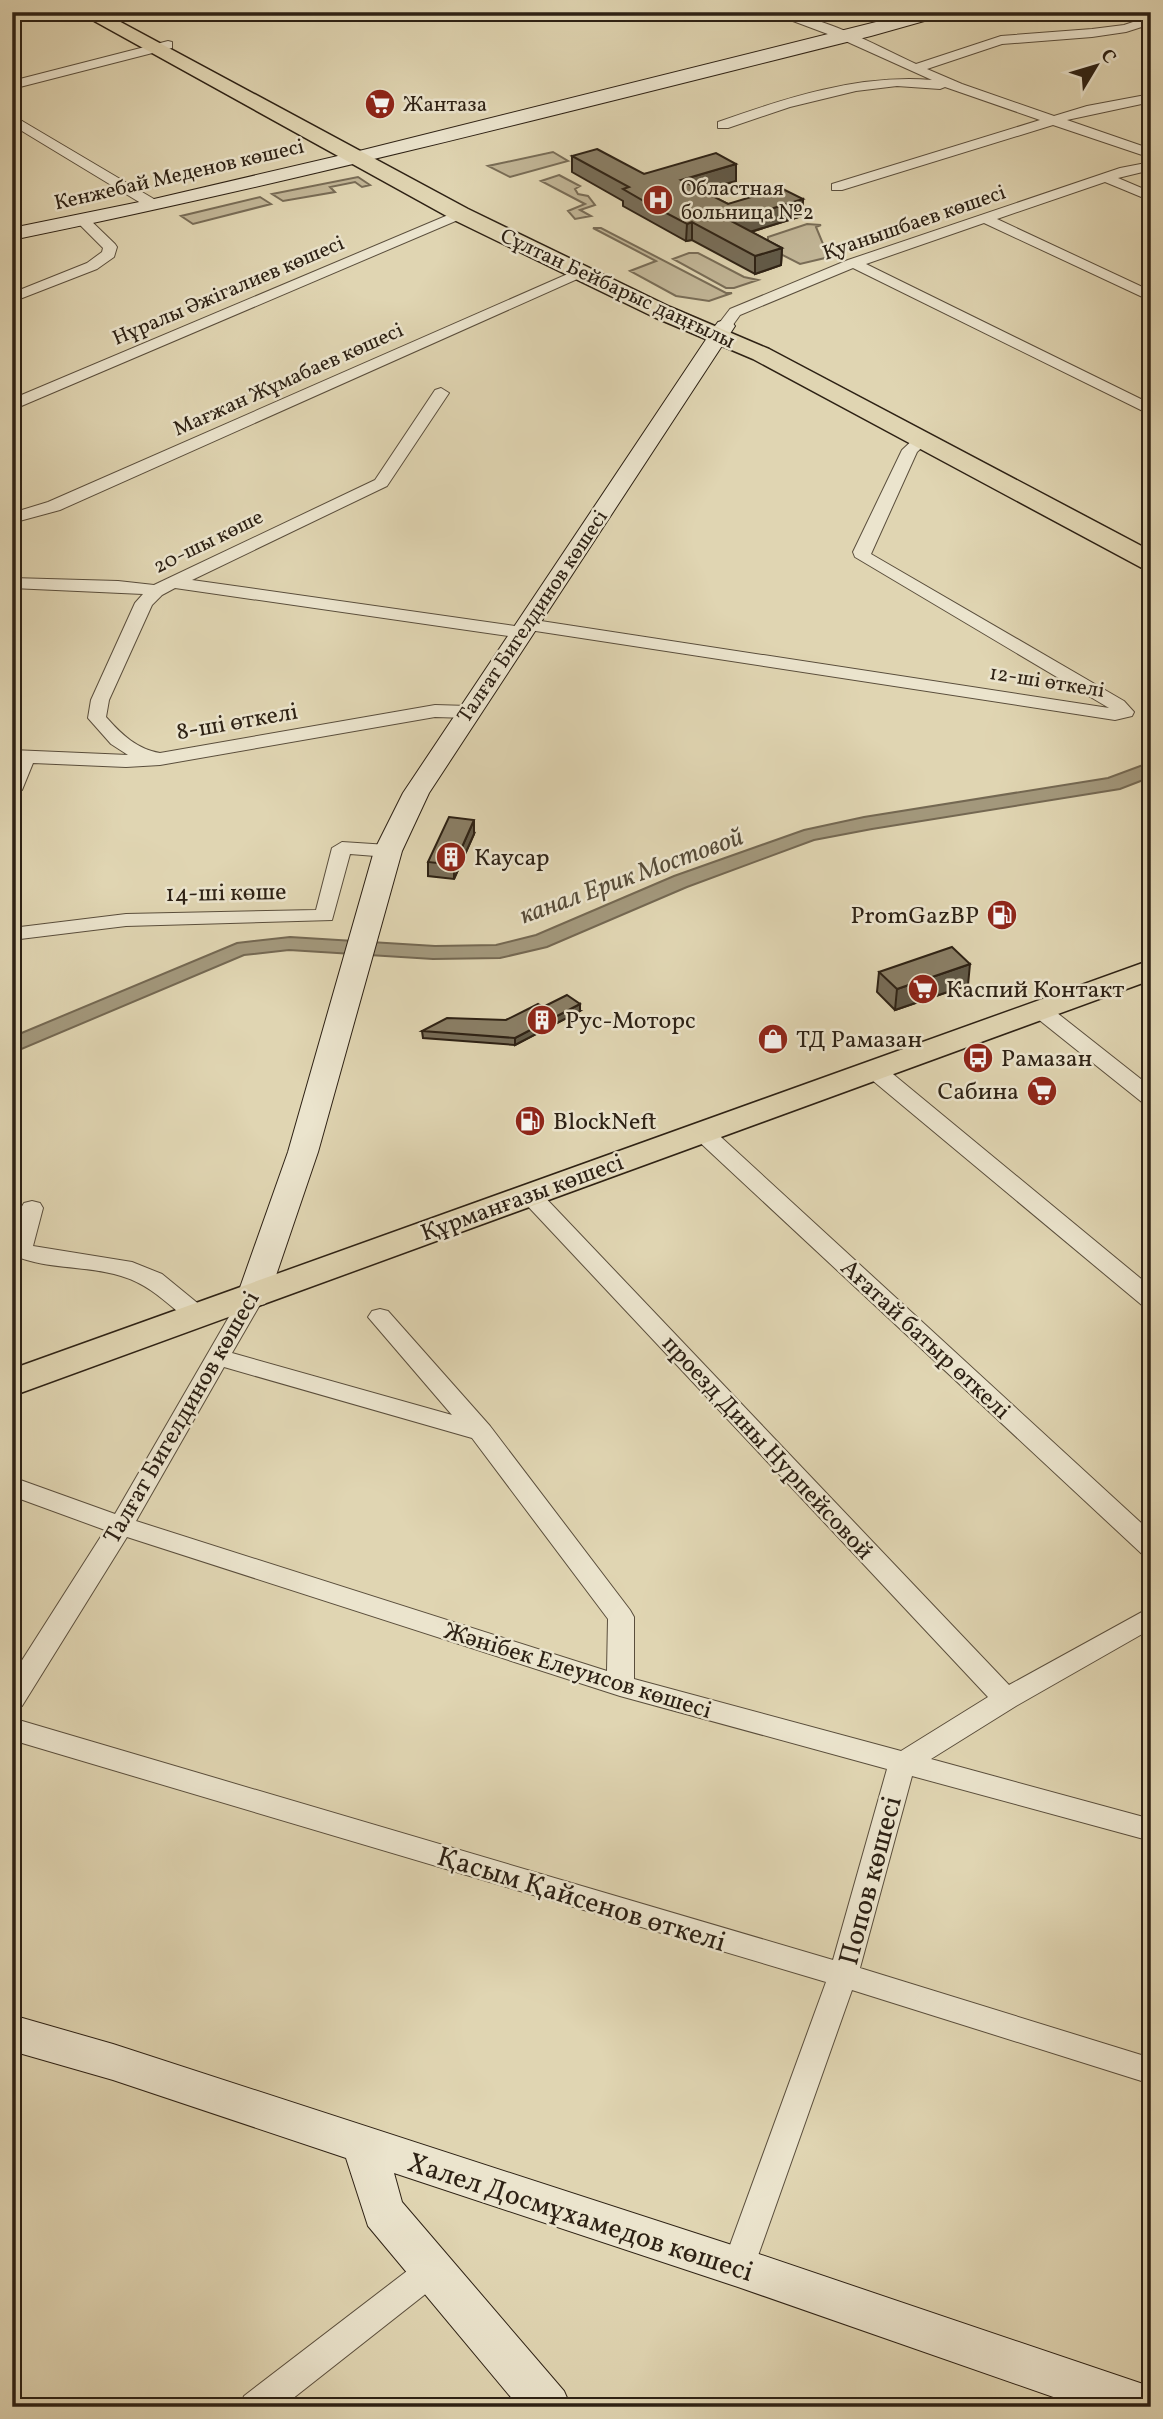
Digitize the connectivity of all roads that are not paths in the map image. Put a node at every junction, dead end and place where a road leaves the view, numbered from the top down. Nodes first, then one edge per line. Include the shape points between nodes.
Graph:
1 (87, 12) edge
2 (108, 12) edge
3 (775, 12) edge
4 (870, 12) edge
5 (936, 12) edge
6 (1151, 20) edge
7 (896, 24) junction
8 (845, 36) junction
9 (161, 47) junction
10 (921, 70) junction
11 (899, 82) junction
12 (12, 85) edge
13 (957, 87) junction
14 (1151, 98) edge
15 (12, 119) edge
16 (1054, 121) junction
17 (723, 125) dead end
18 (1135, 148) junction
19 (1151, 154) edge
20 (363, 155) junction
21 (1151, 166) edge
22 (1125, 171) junction
23 (1106, 178) junction
24 (837, 187) dead end
25 (1151, 197) edge
26 (154, 205) junction
27 (460, 214) junction
28 (986, 219) junction
29 (82, 220) junction
30 (12, 234) edge
31 (853, 262) junction
32 (579, 273) junction
33 (1151, 297) edge
34 (12, 298) edge
35 (662, 312) junction
36 (721, 330) junction
37 (702, 359) junction
38 (441, 393) dead end
39 (12, 405) edge
40 (1151, 410) edge
41 (923, 439) junction
42 (12, 519) edge
43 (1151, 547) edge
44 (1151, 562) edge
45 (12, 583) edge
46 (173, 583) junction
47 (156, 591) junction
48 (525, 628) junction
49 (468, 712) junction
50 (19, 757) edge
51 (160, 760) junction
52 (12, 790) edge
53 (388, 851) junction
54 (12, 934) edge
55 (1151, 969) edge
56 (1040, 1010) junction
57 (874, 1070) junction
58 (1151, 1098) edge
59 (702, 1132) junction
60 (530, 1195) junction
61 (32, 1208) dead end
62 (253, 1296) junction
63 (1151, 1300) edge
64 (198, 1316) junction
65 (380, 1317) dead end
66 (220, 1358) junction
67 (12, 1383) edge
68 (481, 1432) junction
69 (12, 1486) edge
70 (121, 1526) junction
71 (1151, 1547) edge
72 (1151, 1617) edge
73 (620, 1686) junction
74 (12, 1699) edge
75 (1006, 1699) junction
76 (12, 1729) edge
77 (901, 1764) junction
78 (1151, 1830) edge
79 (843, 1975) junction
80 (12, 2033) edge
81 (1151, 2071) edge
82 (364, 2144) junction
83 (738, 2267) junction
84 (431, 2271) junction
85 (256, 2407) edge
86 (548, 2407) edge
87 (1146, 2407) edge

1 - 9 main road, Сұлтан Бейбарыс даңғылы
2 - 9 main road, Сұлтан Бейбарыс даңғылы
3 - 8 street
4 - 7 street
5 - 7 street, Кенжебай Меденов көшесі
6 - 10 street via 1092,33 1001,40
7 - 8 street, Кенжебай Меденов көшесі
8 - 10 street
8 - 20 street, Кенжебай Меденов көшесі
9 - 12 street
9 - 20 main road, Сұлтан Бейбарыс даңғылы
10 - 11 street
10 - 13 street
11 - 13 street
11 - 17 street via 844,91
13 - 16 street
14 - 16 street
15 - 26 street
16 - 18 street
16 - 24 street
18 - 19 street
18 - 22 street via 1140,156 1137,163
20 - 26 street, Кенжебай Меденов көшесі
20 - 27 main road, Сұлтан Бейбарыс даңғылы
20 - 36 main road, Сұлтан Бейбарыс даңғылы
21 - 22 street, Қуанышбаев көшесі
22 - 23 street, Қуанышбаев көшесі
23 - 25 street
23 - 28 street, Қуанышбаев көшесі
26 - 29 street, Кенжебай Меденов көшесі
27 - 32 main road, Сұлтан Бейбарыс даңғылы
27 - 39 street, Нұралы Әжiгалиев көшесi
28 - 31 street, Қуанышбаев көшесі
28 - 33 street
29 - 30 street, Кенжебай Меденов көшесі
29 - 34 street via 110,247 109,254 92,266
31 - 36 street, Қуанышбаев көшесі via 735,312
31 - 40 street
32 - 35 main road, Сұлтан Бейбарыс даңғылы
32 - 42 street, Мағжан Жұмабаев көшесі via 54,506
35 - 36 main road, Сұлтан Бейбарыс даңғылы
35 - 37 main road via 697,336
36 - 37 street, Талғат Бигелдинов көшесі
36 - 41 main road, Сұлтан Бейбарыс даңғылы
36 - 43 main road, Сұлтан Бейбарыс даңғылы via 779,350
37 - 48 street, Талғат Бигелдинов көшесі
38 - 46 street, 20-шы көше via 381,484
41 - 44 main road, Сұлтан Бейбарыс даңғылы
41 - 48 street, 12-ші өткелі via 910,450 862,552 864,557 1125,712
45 - 47 street
46 - 47 street, 20-шы көше
46 - 48 street
47 - 51 street, 20-шы көше via 144,603 100,700 97,718 138,756
48 - 49 street, Талғат Бигелдинов көшесі
49 - 51 street, 8-ші өткелі via 435,711
49 - 53 street, Талғат Бигелдинов көшесі via 416,793
50 - 51 street, 8-ші өткелі
50 - 52 street
53 - 54 street, 14-ші көше via 342,848 326,916 126,920
53 - 62 street, Талғат Бигелдинов көшесі via 303,1152
55 - 56 main road, Құрманғазы көшесі
56 - 57 main road, Құрманғазы көшесі
56 - 58 street
57 - 59 main road, Құрманғазы көшесі
57 - 63 street
59 - 60 main road, Құрманғазы көшесі
59 - 71 street, Ағатай батыр өткелі
60 - 62 main road, Құрманғазы көшесі
60 - 75 street, проезд Дины Нурпейсовой
61 - 64 street via 21,1250 124,1268 154,1280
62 - 64 main road, Құрманғазы көшесі
62 - 66 street, Талғат Бигелдинов көшесі
64 - 67 main road, Құрманғазы көшесі
65 - 68 street
66 - 68 street
66 - 70 street, Талғат Бигелдинов көшесі
68 - 73 street via 621,1617
69 - 70 street, Жәнібек Елеуисов көшесі
70 - 73 street, Жәнібек Елеуисов көшесі
70 - 74 street, Талғат Бигелдинов көшесі
72 - 75 street, Попов көшесі
73 - 77 street, Жәнібек Елеуисов көшесі
75 - 77 street, Попов көшесі
76 - 79 street, Қасым Қайсенов өткелі
77 - 78 street, Жәнібек Елеуисов көшесі
77 - 79 street, Попов көшесі
79 - 81 street, Қасым Қайсенов өткелі
79 - 83 street, Попов көшесі
80 - 82 street, Халел Досмұхамедов көшесі
82 - 83 street, Халел Досмұхамедов көшесі
82 - 84 street via 383,2212
83 - 87 street, Халел Досмұхамедов көшесі
84 - 85 street
84 - 86 street

